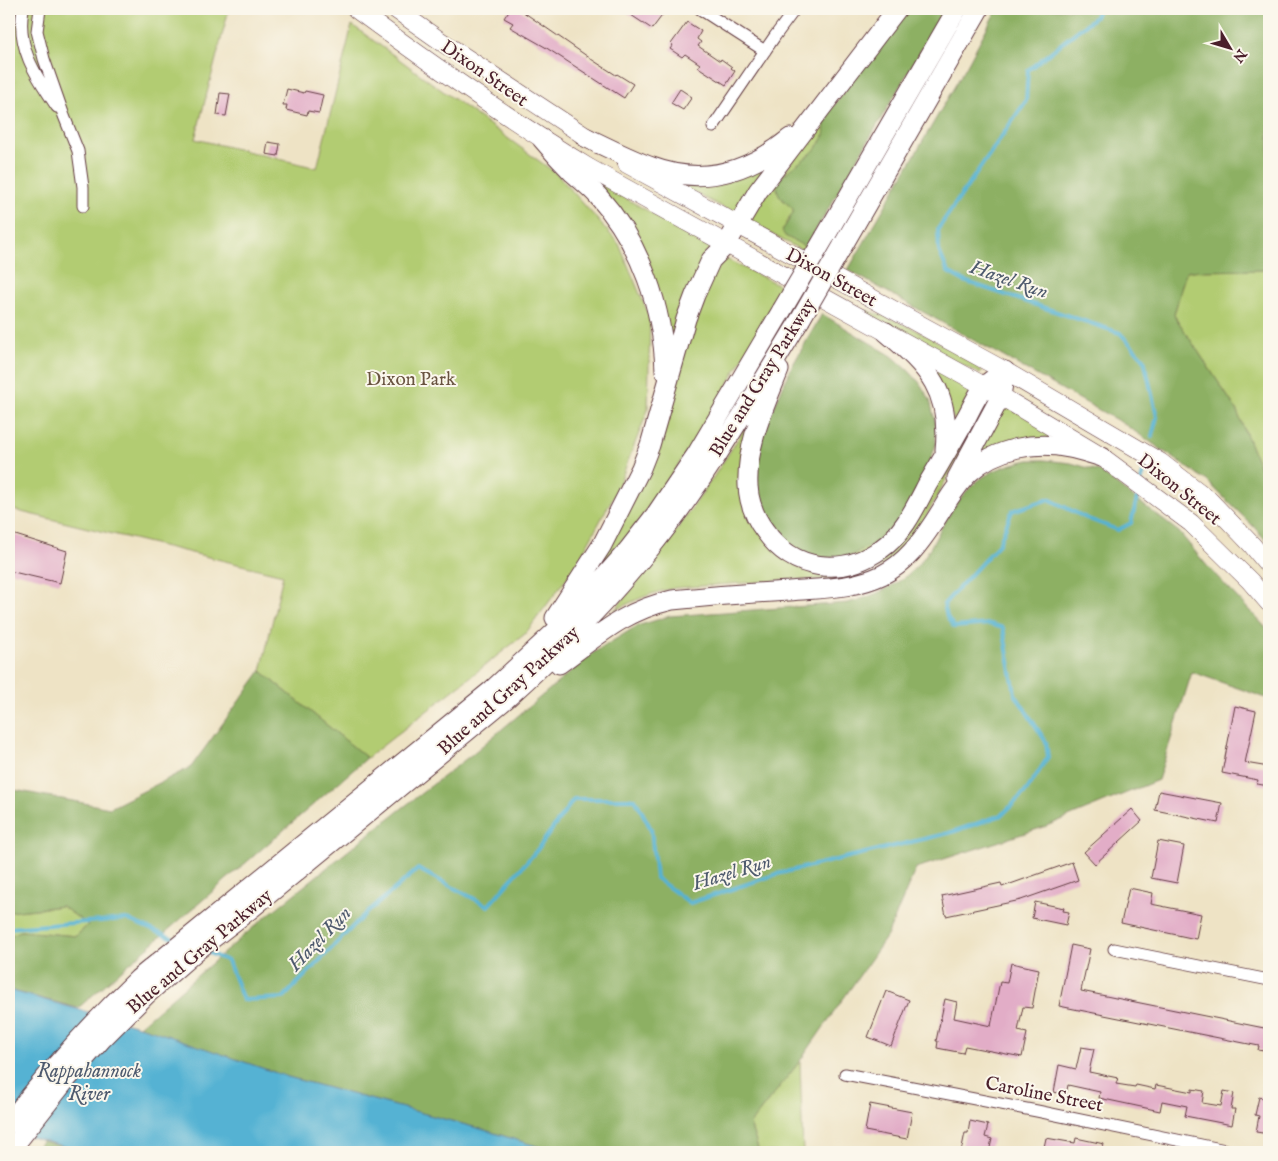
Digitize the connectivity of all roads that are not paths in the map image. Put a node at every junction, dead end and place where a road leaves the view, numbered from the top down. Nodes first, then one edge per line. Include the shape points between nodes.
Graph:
1 (23, 9) edge
2 (40, 9) edge
3 (356, 9) edge
4 (395, 9) edge
5 (700, 9) edge
6 (795, 9) edge
7 (897, 9) edge
8 (957, 9) edge
9 (978, 9) edge
10 (765, 51) junction
11 (815, 114) junction
12 (64, 116) junction
13 (713, 127) dead end
14 (586, 136) junction
15 (542, 139) junction
16 (83, 206) dead end
17 (737, 225) junction
18 (726, 245) junction
19 (800, 320) junction
20 (886, 332) junction
21 (1005, 371) junction
22 (984, 386) junction
23 (665, 392) junction
24 (1001, 396) junction
25 (944, 456) junction
26 (1102, 457) junction
27 (944, 506) junction
28 (1269, 566) edge
29 (1269, 603) edge
30 (534, 652) junction
31 (475, 724) junction
32 (243, 905) junction
33 (1114, 949) dead end
34 (1269, 980) edge
35 (845, 1074) dead end
36 (9, 1123) edge
37 (9, 1152) edge
38 (1235, 1152) edge

1 - 12 street via 21,31 24,51
2 - 12 street via 39,38
3 - 15 main road, Dixon Street
4 - 14 main road, Dixon Street
5 - 10 street
6 - 10 street
7 - 11 highway
8 - 30 highway, Blue and Gray Parkway, bridge via 696,455 656,514 605,577
9 - 19 highway, Blue and Gray Parkway, bridge
10 - 13 street
11 - 14 highway via 766,155 739,169 710,176 665,172
11 - 17 highway via 758,190
12 - 16 street via 78,151
14 - 17 main road, Dixon Street via 620,160
15 - 18 main road, Dixon Street
15 - 23 highway via 598,195 635,250 659,319 664,347
17 - 18 highway
17 - 21 main road, Dixon Street
18 - 20 main road, Dixon Street
18 - 23 highway via 711,260 695,295
19 - 25 highway via 757,426 748,468 749,498 753,510 765,532 781,550 795,559 824,567 868,558 883,548 904,525
19 - 31 highway, Blue and Gray Parkway via 710,465 652,545 580,629
20 - 22 main road, Dixon Street
20 - 25 highway via 921,364 936,385 946,416
21 - 22 highway
21 - 24 highway
21 - 28 main road, Dixon Street via 1160,462 1208,499
22 - 24 main road, Dixon Street
22 - 25 highway
23 - 30 highway via 650,445 621,510
24 - 26 main road, Dixon Street
24 - 27 highway
26 - 27 highway via 1068,447 1016,448 997,454 969,473
26 - 29 main road, Dixon Street via 1182,515 1244,574
27 - 31 highway via 916,549 884,574 853,586 655,604 616,622
30 - 32 highway, Blue and Gray Parkway
31 - 32 highway, Blue and Gray Parkway
32 - 36 highway, Blue and Gray Parkway via 164,957 101,1014
32 - 37 highway, Blue and Gray Parkway via 102,1039
33 - 34 street
35 - 38 street, Caroline Street

